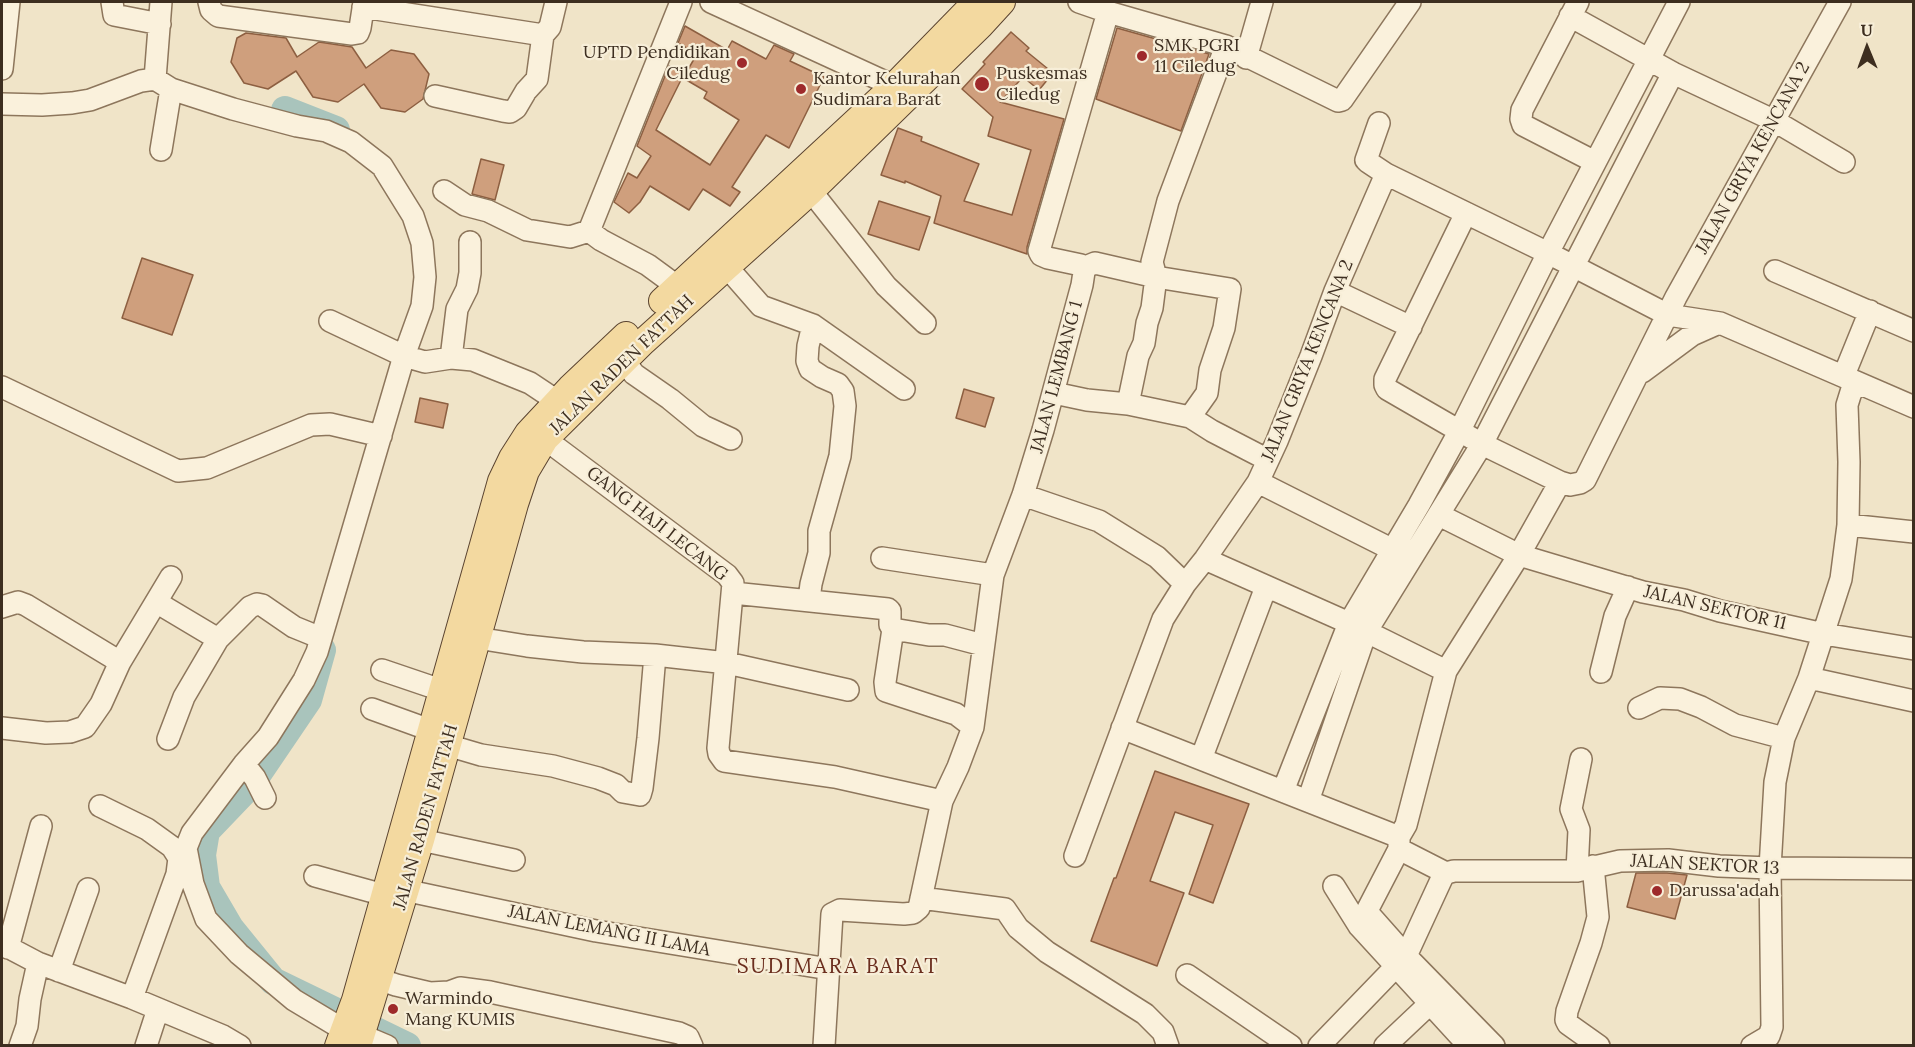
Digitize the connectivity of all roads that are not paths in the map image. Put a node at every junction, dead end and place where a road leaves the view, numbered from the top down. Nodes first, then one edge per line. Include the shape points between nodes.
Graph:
1 (9, 2) edge
2 (112, 2) edge
3 (161, 2) edge
4 (208, 2) edge
5 (556, 2) edge
6 (681, 2) edge
7 (711, 2) edge
8 (976, 2) edge
9 (1002, 2) edge
10 (1079, 2) edge
11 (1262, 2) edge
12 (1410, 2) edge
13 (1678, 2) edge
14 (1840, 2) edge
15 (363, 4) edge
16 (1574, 9) edge
17 (1108, 12) junction
18 (160, 24) junction
19 (543, 35) junction
20 (1226, 46) junction
21 (1246, 58) junction
22 (1647, 59) junction
23 (2, 69) edge
24 (1673, 72) junction
25 (163, 84) junction
26 (894, 86) junction
27 (435, 96) dead end
28 (2, 104) edge
29 (1773, 120) junction
30 (1379, 123) dead end
31 (161, 150) dead end
32 (1595, 162) junction
33 (1844, 162) dead end
34 (1386, 174) junction
35 (444, 191) dead end
36 (811, 191) junction
37 (1466, 213) junction
38 (590, 231) junction
39 (470, 242) dead end
40 (1548, 253) junction
41 (726, 266) junction
42 (1574, 267) junction
43 (1083, 268) junction
44 (1775, 271) dead end
45 (1156, 277) junction
46 (678, 286) junction
47 (1335, 291) junction
48 (1870, 311) junction
49 (1668, 315) junction
50 (330, 321) dead end
51 (925, 323) dead end
52 (1720, 323) junction
53 (813, 326) junction
54 (1411, 327) junction
55 (1914, 331) edge
56 (452, 358) junction
57 (413, 359) junction
58 (624, 361) junction
59 (1638, 374) junction
60 (1851, 380) junction
61 (2, 387) edge
62 (904, 389) dead end
63 (1054, 393) junction
64 (557, 401) junction
65 (1128, 404) junction
66 (1914, 407) edge
67 (1190, 417) junction
68 (1460, 430) junction
69 (381, 435) junction
70 (545, 439) junction
71 (731, 439) dead end
72 (1482, 444) junction
73 (1268, 460) junction
74 (1257, 482) junction
75 (1560, 482) junction
76 (1023, 495) junction
77 (1439, 515) junction
78 (1848, 525) junction
79 (1914, 532) edge
80 (1391, 549) junction
81 (1519, 555) junction
82 (882, 558) dead end
83 (1205, 559) junction
84 (993, 575) junction
85 (171, 578) dead end
86 (1185, 584) junction
87 (1628, 586) junction
88 (1266, 587) junction
89 (733, 592) junction
90 (809, 600) junction
91 (156, 602) junction
92 (2, 607) edge
93 (1357, 627) junction
94 (893, 629) junction
95 (1824, 634) junction
96 (321, 638) junction
97 (477, 638) junction
98 (218, 639) junction
99 (982, 645) junction
100 (1914, 649) edge
101 (655, 655) junction
102 (120, 662) junction
103 (727, 663) junction
104 (382, 670) dead end
105 (1446, 671) junction
106 (1601, 672) dead end
107 (1809, 678) junction
108 (441, 690) junction
109 (848, 690) dead end
110 (1914, 701) edge
111 (1639, 708) dead end
112 (372, 709) dead end
113 (973, 727) junction
114 (2, 728) edge
115 (1122, 728) junction
116 (438, 737) junction
117 (1784, 738) junction
118 (168, 739) dead end
119 (1201, 759) junction
120 (1581, 759) dead end
121 (248, 770) junction
122 (1283, 791) junction
123 (265, 798) dead end
124 (942, 801) junction
125 (1308, 801) junction
126 (100, 806) dead end
127 (41, 826) dead end
128 (421, 840) junction
129 (1399, 843) junction
130 (1075, 856) dead end
131 (514, 860) dead end
132 (1585, 868) junction
133 (1770, 868) junction
134 (1914, 870) edge
135 (1446, 873) junction
136 (315, 876) dead end
137 (1334, 886) dead end
138 (88, 889) dead end
139 (392, 890) junction
140 (921, 898) junction
141 (1363, 919) junction
142 (5, 946) edge
143 (1401, 961) junction
144 (38, 963) junction
145 (829, 969) junction
146 (59, 971) junction
147 (1187, 975) dead end
148 (378, 979) junction
149 (132, 998) junction
150 (1436, 998) junction
151 (363, 1001) junction
152 (158, 1009) junction
153 (352, 1035) edge
154 (824, 1045) edge
155 (20, 1046) edge
156 (146, 1046) edge
157 (240, 1046) edge
158 (387, 1046) edge
159 (692, 1046) edge
160 (807, 1046) edge
161 (1168, 1046) edge
162 (1291, 1046) edge
163 (1319, 1046) edge
164 (1385, 1046) edge
165 (1469, 1046) edge
166 (1494, 1046) edge
167 (1599, 1046) edge
168 (1752, 1046) edge

1 - 23 street
2 - 18 street via 114,15
3 - 18 street
4 - 15 street via 218,16 352,34 358,33
5 - 19 street via 550,27
6 - 38 street
7 - 26 street
8 - 26 main road, JALAN RADEN FATTAH
9 - 36 main road, JALAN RADEN FATTAH
10 - 17 street
11 - 21 street
12 - 21 street via 1342,100
13 - 22 street
14 - 29 street, JALAN GRIYA KENCANA 2
15 - 19 street
16 - 22 street
16 - 32 street via 1522,110 1521,119 1523,125
17 - 20 street
17 - 43 street via 1040,246 1041,255
18 - 25 street
19 - 27 street via 537,79 510,112
20 - 21 street
20 - 45 street via 1168,201 1152,262
22 - 24 street
22 - 32 street
24 - 29 street
24 - 42 street
25 - 28 street via 141,81 72,103
25 - 31 street
25 - 57 street via 233,109 326,131 351,142 382,166 413,216 422,243 425,277
26 - 46 main road, JALAN RADEN FATTAH
29 - 33 street
29 - 49 street, JALAN GRIYA KENCANA 2
30 - 34 street via 1366,160
32 - 40 street
34 - 37 street
34 - 47 street, JALAN GRIYA KENCANA 2
35 - 38 street via 465,206 488,211 527,230 570,237
36 - 41 main road, JALAN RADEN FATTAH
36 - 51 street via 886,286
37 - 40 street
37 - 54 street
38 - 46 street
39 - 56 street via 470,273 457,309
40 - 42 street
40 - 68 street
41 - 53 street via 761,306
41 - 58 main road, JALAN RADEN FATTAH
42 - 49 street
42 - 72 street
43 - 45 street via 1095,263
43 - 63 street, JALAN LEMBANG 1
44 - 48 street
45 - 65 street
45 - 67 street via 1230,289 1207,393
46 - 64 main road, JALAN RADEN FATTAH
47 - 54 street
47 - 73 street, JALAN GRIYA KENCANA 2
48 - 55 street
48 - 60 street
49 - 52 street
49 - 59 street, JALAN GRIYA KENCANA 2
50 - 57 street
52 - 59 street, JALAN GRIYA KENCANA 2 via 1692,335
52 - 60 street
53 - 62 street
53 - 90 street via 808,346 810,369 838,384 845,406 840,456 819,531 819,553
54 - 68 street via 1385,385
56 - 57 street
56 - 64 street via 473,360 530,382
57 - 69 street
58 - 70 main road, JALAN RADEN FATTAH
58 - 71 street via 634,374 704,426
59 - 75 street, JALAN GRIYA KENCANA 2 via 1585,480 1575,485
60 - 66 street
60 - 78 street via 1847,405
61 - 69 street via 178,471 207,468 311,425 330,424
63 - 65 street
63 - 76 street, JALAN LEMBANG 1
64 - 108 main road, JALAN RADEN FATTAH via 528,433 501,481
65 - 67 street
67 - 73 street
68 - 72 street
68 - 80 street
69 - 96 street
70 - 89 street, GANG HAJI LECANG via 727,575 734,583
70 - 97 main road, JALAN RADEN FATTAH via 526,471
72 - 75 street
72 - 77 street
73 - 74 street, JALAN GRIYA KENCANA 2
74 - 80 street, JALAN GRIYA KENCANA 2
74 - 83 street, JALAN GRIYA KENCANA 2
75 - 81 street
76 - 84 street, JALAN LEMBANG 1
76 - 86 street via 1099,521 1157,557
77 - 81 street
77 - 93 street
78 - 79 street
78 - 95 street via 1841,579
80 - 93 street
81 - 87 street, JALAN SEKTOR 11
81 - 105 street
82 - 84 street
83 - 86 street, JALAN GRIYA KENCANA 2
83 - 88 street
84 - 99 street, JALAN LEMBANG 1
85 - 91 street
86 - 115 street, JALAN GRIYA KENCANA 2 via 1163,618
87 - 95 street, JALAN SEKTOR 11
87 - 106 street via 1615,616
88 - 93 street
88 - 119 street
89 - 90 street
89 - 103 street, GANG HAJI LECANG
90 - 94 street via 888,609
91 - 98 street
91 - 102 street
92 - 102 street via 18,602 26,605
93 - 105 street
93 - 122 street
93 - 125 street
94 - 99 street via 945,635
94 - 113 street via 886,691 956,714
95 - 100 street, JALAN SEKTOR 11
95 - 107 street
96 - 98 street via 257,604
96 - 121 street via 304,680
97 - 101 street via 583,652
97 - 116 main road, JALAN RADEN FATTAH
98 - 118 street via 184,697
99 - 113 street, JALAN LEMBANG 1
101 - 103 street
101 - 116 street via 640,795 553,766 481,755
102 - 114 street via 101,704 85,727 46,733
103 - 109 street
103 - 124 street, GANG HAJI LECANG via 718,748 724,761 835,777
104 - 108 street
105 - 129 street
107 - 110 street
107 - 117 street
108 - 116 main road, JALAN RADEN FATTAH
111 - 117 street via 1660,698 1680,699 1735,724
112 - 116 street
113 - 124 street, JALAN LEMBANG 1
115 - 119 street
115 - 130 street, JALAN GRIYA KENCANA 2
116 - 128 main road, JALAN RADEN FATTAH
116 - 139 main road, JALAN RADEN FATTAH
117 - 133 street via 1774,782
119 - 122 street
120 - 132 street via 1571,809
121 - 123 street
121 - 153 street via 192,833 186,848 193,884 206,919 239,954 294,1000
122 - 125 street
124 - 140 street, JALAN LEMBANG 1
125 - 129 street
126 - 149 street via 147,829 172,846 179,858 177,874
127 - 142 street
128 - 131 street
128 - 139 main road, JALAN RADEN FATTAH
129 - 135 street
129 - 141 street
132 - 133 street, JALAN SEKTOR 13 via 1620,861 1668,860
132 - 135 street, JALAN SEKTOR 13
132 - 167 street via 1598,917 1566,1020
133 - 134 street, JALAN SEKTOR 13
133 - 168 street via 1772,1027 1769,1036
135 - 143 street
136 - 139 street, JALAN LEMANG II LAMA
137 - 141 street
138 - 146 street
139 - 145 street, JALAN LEMANG II LAMA via 596,931
139 - 148 main road, JALAN RADEN FATTAH
139 - 151 main road, JALAN RADEN FATTAH
140 - 145 street via 913,913 834,912
140 - 161 street via 1005,909 1018,928 1047,952 1144,1014 1163,1032
141 - 143 street
142 - 144 street
143 - 150 street
143 - 163 street
144 - 146 street
144 - 155 street
145 - 154 street
146 - 149 street
147 - 162 street
148 - 151 main road, JALAN RADEN FATTAH
148 - 159 street via 430,993 460,988 490,992 679,1033 688,1037
149 - 152 street
150 - 164 street
150 - 165 street
150 - 166 street
151 - 153 main road, JALAN RADEN FATTAH
152 - 156 street
152 - 157 street
153 - 158 street
154 - 160 street

